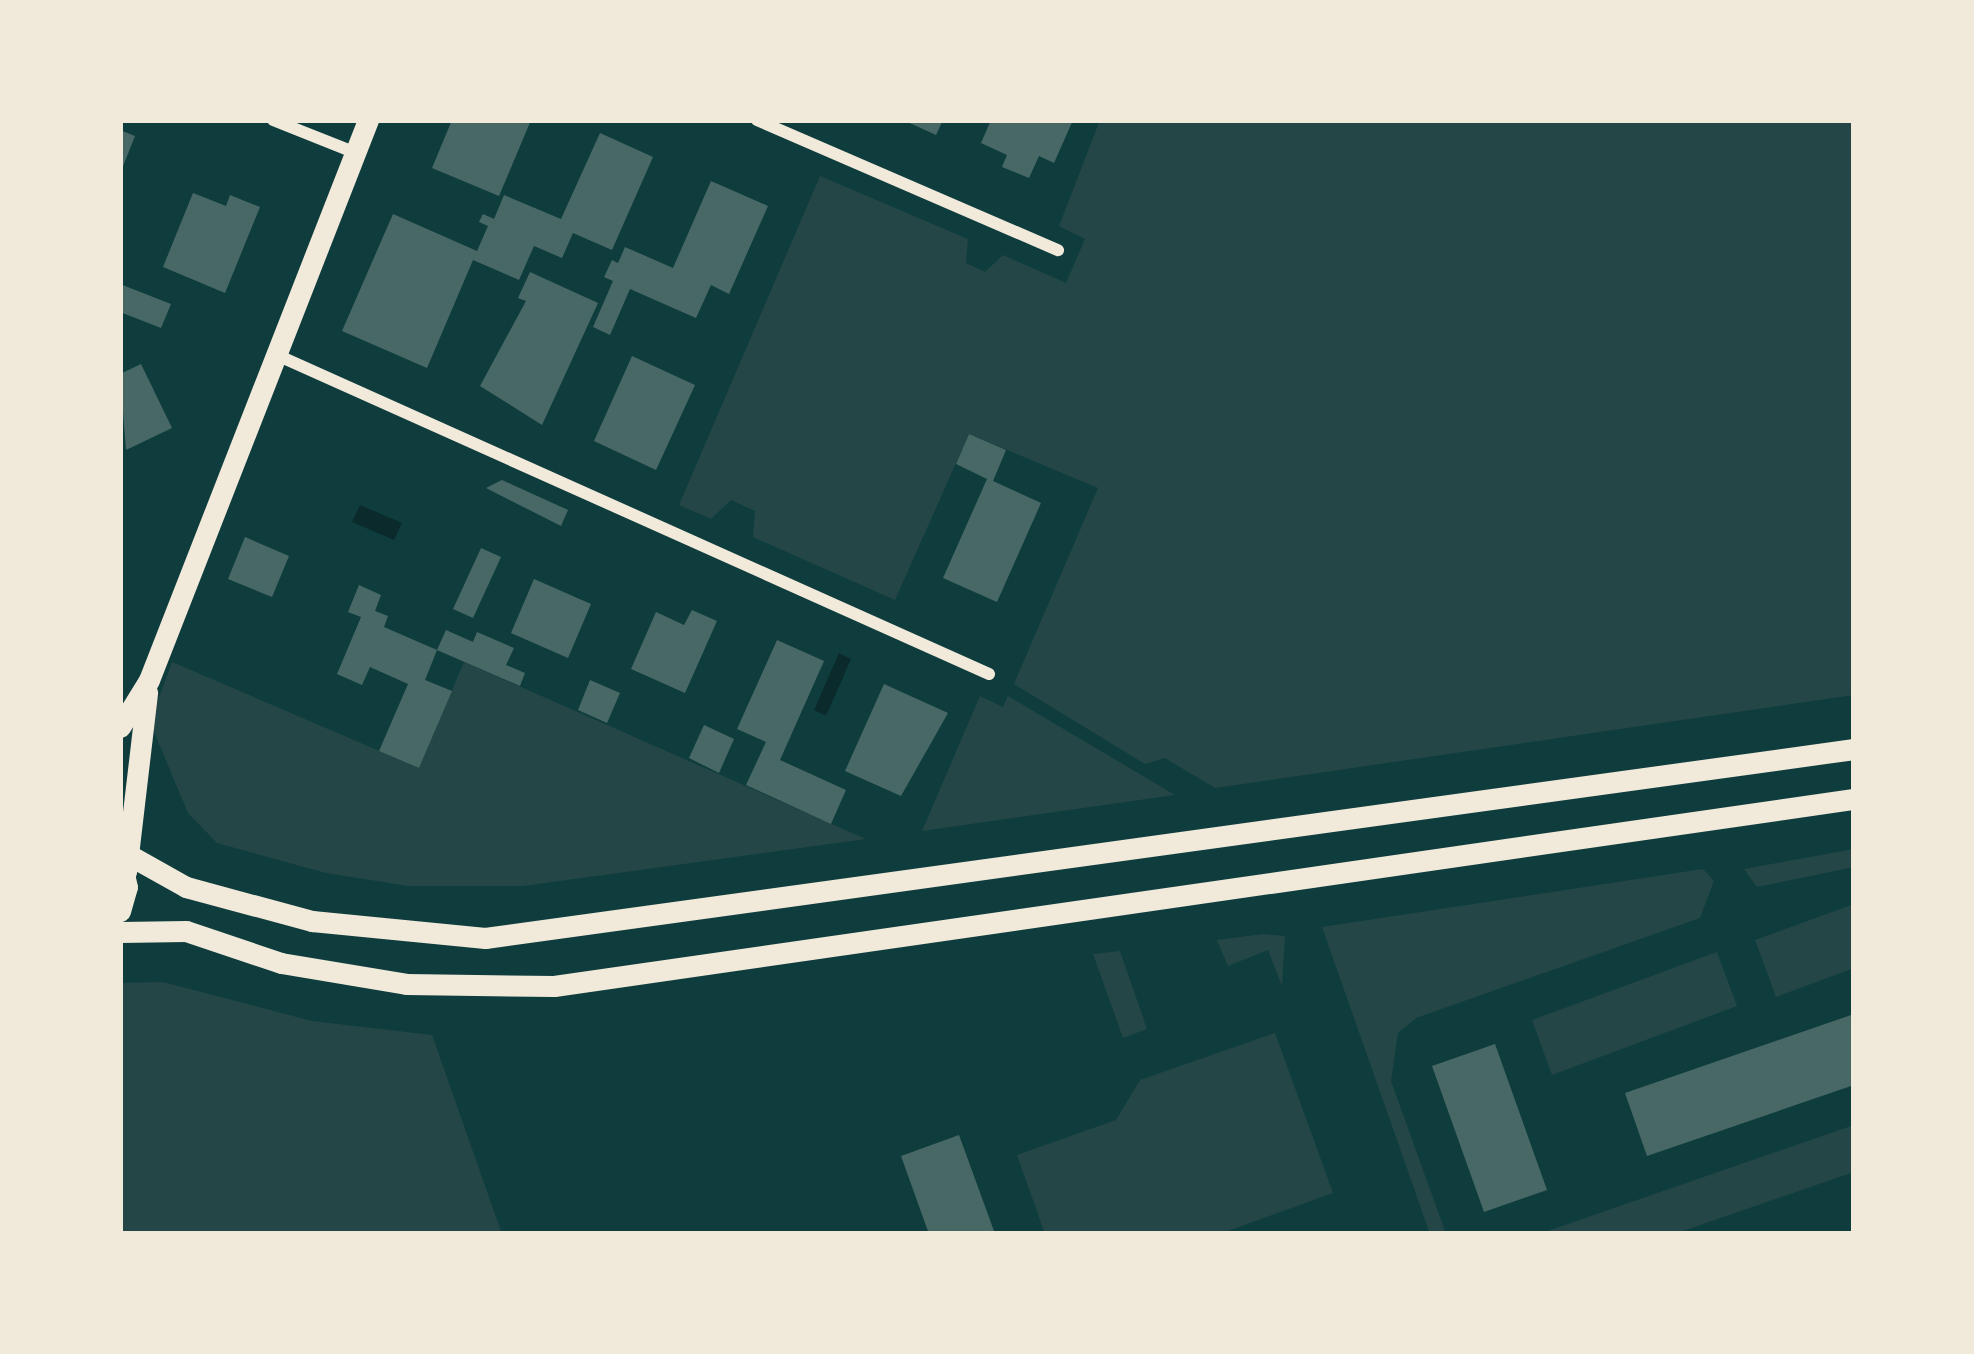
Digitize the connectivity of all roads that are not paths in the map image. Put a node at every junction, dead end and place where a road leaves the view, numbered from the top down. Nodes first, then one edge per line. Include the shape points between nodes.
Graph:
1 (273, 120) edge
2 (368, 120) edge
3 (757, 120) edge
4 (358, 153) junction
5 (1058, 250) dead end
6 (279, 356) junction
7 (989, 674) dead end
8 (149, 680) junction
9 (120, 727) edge
10 (1854, 749) edge
11 (1854, 799) edge
12 (123, 858) edge
13 (120, 911) edge
14 (120, 932) edge

1 - 4 street
2 - 4 street
3 - 5 street
4 - 6 street
6 - 7 street
6 - 8 street
8 - 9 street
8 - 12 street
10 - 12 street via 485,938 289,916 186,887
11 - 14 street via 554,986 406,984 281,963 186,931
12 - 13 street

